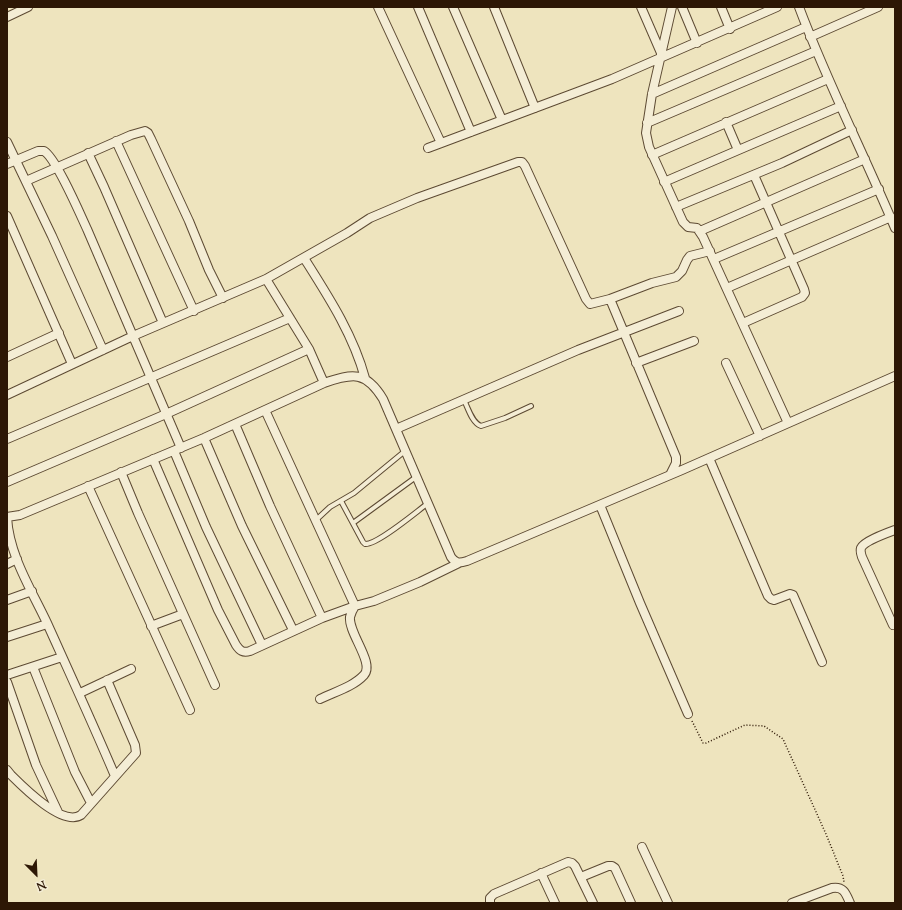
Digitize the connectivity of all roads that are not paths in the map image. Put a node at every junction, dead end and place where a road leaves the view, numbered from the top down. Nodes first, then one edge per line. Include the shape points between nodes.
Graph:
1 (28, 7) edge
2 (378, 7) edge
3 (418, 7) edge
4 (453, 7) edge
5 (494, 7) edge
6 (641, 7) edge
7 (672, 7) edge
8 (682, 7) edge
9 (721, 7) edge
10 (777, 7) edge
11 (799, 7) edge
12 (878, 7) edge
13 (763, 10) edge
14 (7, 17) edge
15 (806, 27) junction
16 (730, 29) junction
17 (810, 37) junction
18 (696, 43) junction
19 (816, 51) junction
20 (660, 56) junction
21 (828, 79) junction
22 (652, 94) junction
23 (841, 106) junction
24 (535, 108) junction
25 (502, 120) junction
26 (726, 122) junction
27 (647, 123) junction
28 (852, 130) junction
29 (471, 132) junction
30 (116, 141) junction
31 (7, 142) edge
32 (441, 143) junction
33 (428, 148) dead end
34 (738, 150) junction
35 (88, 153) junction
36 (652, 154) junction
37 (865, 159) junction
38 (16, 160) junction
39 (7, 164) edge
40 (56, 167) junction
41 (754, 175) junction
42 (26, 181) junction
43 (664, 182) junction
44 (879, 189) junction
45 (765, 203) junction
46 (676, 207) junction
47 (7, 216) edge
48 (890, 217) junction
49 (895, 228) edge
50 (700, 231) junction
51 (778, 232) junction
52 (710, 251) junction
53 (304, 258) junction
54 (714, 259) junction
55 (791, 260) junction
56 (266, 279) junction
57 (727, 288) junction
58 (223, 298) junction
59 (610, 299) junction
60 (194, 311) junction
61 (679, 311) dead end
62 (290, 318) junction
63 (163, 323) junction
64 (743, 323) junction
65 (623, 332) junction
66 (59, 333) junction
67 (133, 336) junction
68 (694, 340) dead end
69 (309, 349) junction
70 (103, 350) junction
71 (7, 357) edge
72 (726, 363) dead end
73 (72, 364) junction
74 (636, 364) junction
75 (895, 376) edge
76 (150, 377) junction
77 (365, 378) junction
78 (324, 383) junction
79 (7, 394) edge
80 (464, 400) junction
81 (531, 406) dead end
82 (265, 410) junction
83 (166, 414) junction
84 (235, 424) junction
85 (788, 424) junction
86 (396, 428) junction
87 (760, 436) junction
88 (204, 438) junction
89 (7, 439) edge
90 (177, 449) junction
91 (405, 451) junction
92 (709, 458) junction
93 (153, 459) junction
94 (121, 472) junction
95 (670, 475) junction
96 (417, 477) junction
97 (7, 482) edge
98 (88, 486) junction
99 (341, 501) junction
100 (428, 503) junction
101 (600, 505) junction
102 (7, 517) edge
103 (315, 521) junction
104 (7, 522) edge
105 (354, 523) junction
106 (895, 530) edge
107 (17, 559) junction
108 (459, 563) junction
109 (7, 564) edge
110 (32, 591) junction
111 (7, 600) edge
112 (355, 606) junction
113 (183, 614) junction
114 (322, 618) junction
115 (47, 624) junction
116 (893, 625) dead end
117 (151, 626) junction
118 (293, 630) junction
119 (7, 637) edge
120 (262, 645) junction
121 (62, 656) junction
122 (822, 662) dead end
123 (33, 667) junction
124 (131, 669) dead end
125 (7, 676) edge
126 (108, 680) junction
127 (7, 682) edge
128 (215, 685) dead end
129 (80, 693) junction
130 (320, 699) dead end
131 (190, 710) dead end
132 (688, 714) road end
133 (7, 770) edge
134 (115, 776) junction
135 (91, 804) junction
136 (58, 812) junction
137 (642, 846) dead end
138 (541, 873) junction
139 (582, 877) junction
140 (490, 903) edge
141 (554, 903) edge
142 (593, 903) edge
143 (631, 903) edge
144 (668, 903) edge
145 (792, 903) edge
146 (850, 903) edge

1 - 14 street
2 - 32 street
3 - 29 street
4 - 25 street
5 - 24 street
6 - 20 street
7 - 20 street
8 - 18 street
9 - 16 street
10 - 13 street
11 - 15 street
12 - 17 street
13 - 16 street
15 - 17 street
15 - 22 street
16 - 18 street
17 - 19 street
18 - 20 street
19 - 21 street
19 - 27 street
20 - 22 street
20 - 24 street via 612,79
21 - 23 street
21 - 26 street
22 - 27 street
23 - 28 street
23 - 34 street
24 - 25 street
25 - 29 street
26 - 34 street
26 - 36 street
27 - 36 street via 646,137
28 - 37 street
28 - 41 street
29 - 32 street
30 - 35 street
30 - 58 street via 140,132 148,133
30 - 60 street
31 - 38 street
32 - 33 street
34 - 43 street
35 - 40 street
35 - 63 street
36 - 43 street
37 - 44 street
37 - 45 street
38 - 39 street
38 - 40 street via 44,151
38 - 42 street
40 - 42 street
40 - 67 street via 87,229
41 - 45 street
41 - 46 street
42 - 70 street
43 - 46 street
44 - 48 street
44 - 51 street
45 - 50 street
45 - 51 street
46 - 50 street via 684,225
47 - 66 street
48 - 49 street
48 - 55 street
50 - 52 street
51 - 54 street
51 - 55 street
52 - 54 street
52 - 59 street via 690,256 676,277 639,287
53 - 56 street
53 - 59 street via 376,216 417,198 504,166 522,162 588,302 595,304
53 - 77 street via 348,334
54 - 57 street
55 - 57 street
55 - 64 street via 804,289 804,295
56 - 58 street
56 - 62 street
57 - 64 street
58 - 60 street
59 - 65 street
60 - 63 street
61 - 65 street
62 - 69 street
62 - 76 street
63 - 67 street
64 - 85 street
65 - 74 street
65 - 80 street
66 - 71 street
66 - 73 street
67 - 70 street
67 - 76 street
68 - 74 street
69 - 78 street
69 - 83 street
70 - 73 street
72 - 87 street
73 - 79 street
74 - 95 street via 676,457
75 - 85 street
76 - 83 street
76 - 89 street
77 - 78 street via 353,376
77 - 86 street via 375,386
78 - 82 street
80 - 81 lane via 474,421 481,426
80 - 86 street
82 - 84 street
82 - 103 street
83 - 90 street
83 - 97 street
84 - 88 street
84 - 114 street
85 - 87 street
86 - 91 street
87 - 92 street
88 - 90 street
88 - 118 street via 242,526
90 - 93 street
90 - 120 street via 206,527
91 - 96 street
91 - 99 lane
92 - 95 street
92 - 122 street via 768,596 774,600 793,595
93 - 94 street
93 - 120 street via 218,610 236,645 239,650 246,652
94 - 98 street
94 - 113 street
95 - 101 street
96 - 100 street
96 - 105 lane
98 - 102 street via 20,515
98 - 117 street
99 - 103 lane
99 - 105 lane
100 - 105 lane via 380,539 369,544 363,542
100 - 108 street via 451,557
101 - 108 street
101 - 132 street
102 - 104 street
103 - 112 street
104 - 107 street via 11,545
106 - 116 street via 867,542 860,551
107 - 109 street
107 - 110 street
108 - 112 street via 414,585
110 - 111 street
110 - 115 street
112 - 114 street
112 - 130 street via 350,620 367,669 358,680
113 - 117 street
113 - 128 street
114 - 118 street
115 - 119 street
115 - 121 street
117 - 131 street
118 - 120 street
121 - 123 street
121 - 129 street
123 - 125 street
123 - 135 street via 75,772
124 - 126 street
126 - 129 street
126 - 134 street via 136,749 136,753
127 - 136 street via 36,765
129 - 134 street
133 - 136 street via 40,802
134 - 135 street
135 - 136 street via 78,817 69,817
137 - 144 street
138 - 139 street via 568,862 575,866
138 - 140 street via 494,894 490,898
138 - 141 street
139 - 142 street
139 - 143 street via 612,866
145 - 146 street via 838,887 846,893

